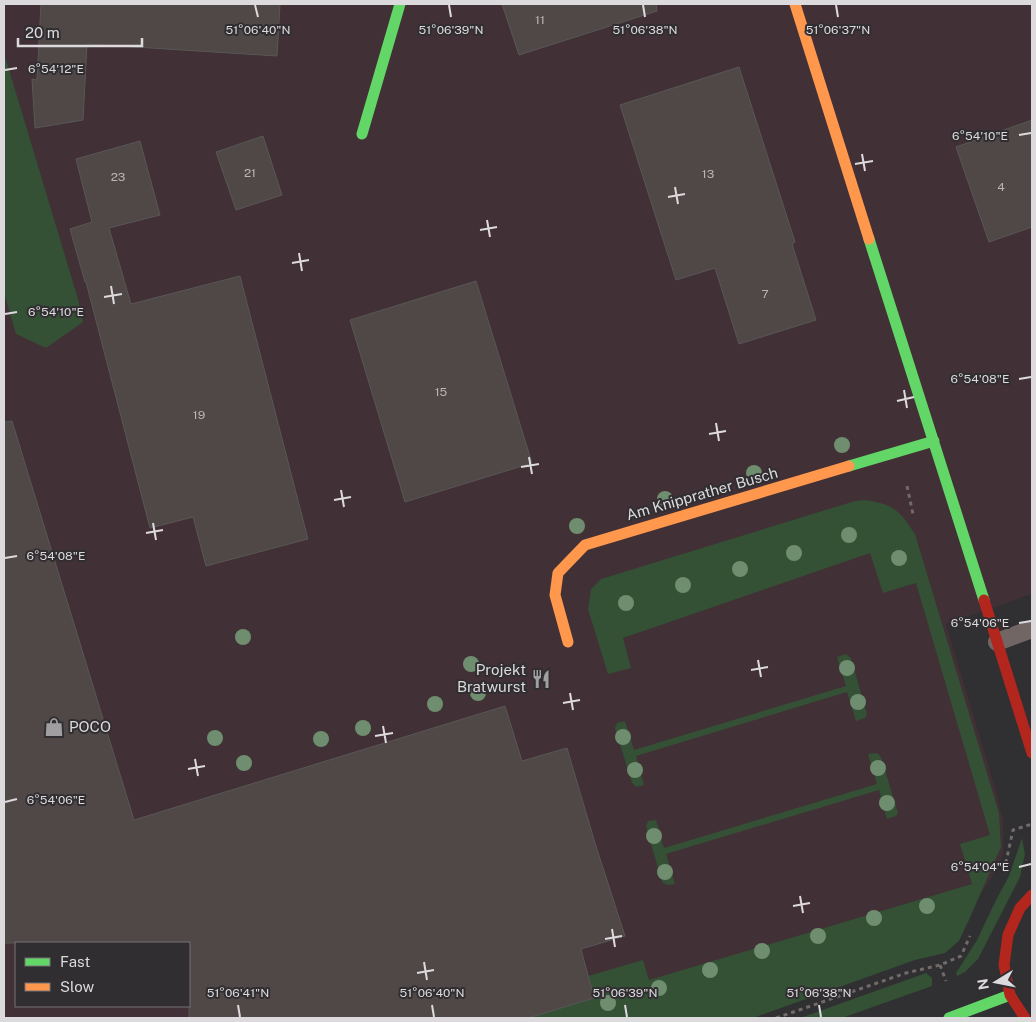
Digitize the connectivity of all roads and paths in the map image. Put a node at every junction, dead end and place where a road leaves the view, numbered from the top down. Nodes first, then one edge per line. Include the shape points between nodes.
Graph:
1 (400, 4) edge
2 (795, 4) edge
3 (362, 134) dead end
4 (934, 442) junction
5 (1032, 629) edge
6 (568, 642) dead end
7 (997, 642) junction
8 (1032, 753) edge
9 (1032, 824) edge
10 (1000, 877) dead end
11 (1032, 895) edge
12 (972, 932) dead end
13 (1010, 995) junction
14 (776, 1018) edge
15 (949, 1018) edge
16 (1025, 1018) edge

1 - 3 street
2 - 4 street
4 - 6 street, Am Knipprather Busch via 585,545 558,573 555,595
4 - 7 street
5 - 7 lane
7 - 8 street
9 - 10 path via 1014,830
11 - 13 street via 1020,908 1008,935 1004,965
12 - 14 path via 961,956
13 - 15 street
13 - 16 street

